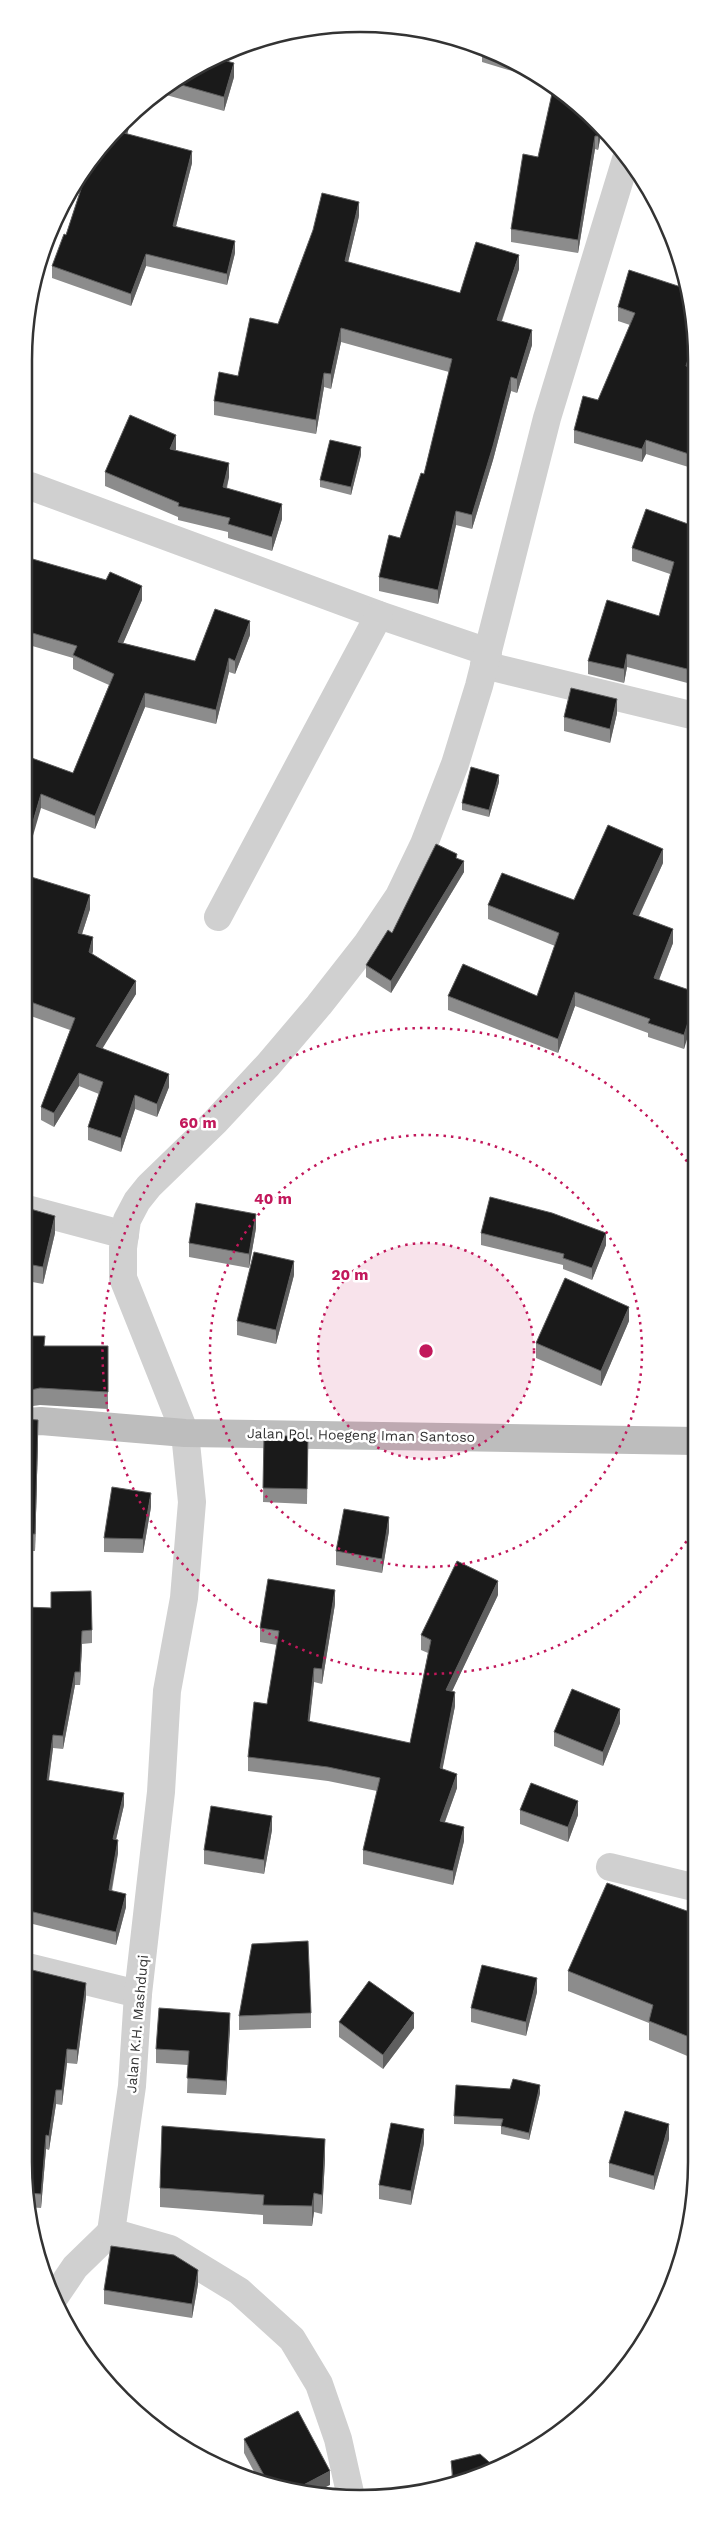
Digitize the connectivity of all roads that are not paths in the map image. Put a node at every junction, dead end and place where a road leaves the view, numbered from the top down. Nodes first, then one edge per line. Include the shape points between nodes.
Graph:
1 (624, 165) edge
2 (32, 487) edge
3 (379, 615) junction
4 (486, 658) junction
5 (688, 714) edge
6 (218, 918) dead end
7 (32, 1210) edge
8 (125, 1235) junction
9 (32, 1422) edge
10 (185, 1433) junction
11 (688, 1441) edge
12 (610, 1867) dead end
13 (688, 1886) edge
14 (32, 1968) edge
15 (138, 1994) junction
16 (111, 2232) junction
17 (59, 2291) edge
18 (349, 2490) edge

1 - 4 street, Jalan K.H. Mashduqi via 547,418
2 - 3 street
3 - 4 street
3 - 6 street
4 - 5 street
4 - 8 street, Jalan K.H. Mashduqi via 455,764 424,844 399,896 325,998 268,1065 149,1186 127,1220
7 - 8 street
8 - 10 street, Jalan K.H. Mashduqi via 123,1278
9 - 10 street, Jalan Pol. Hoegeng Iman Santoso
10 - 11 street, Jalan Pol. Hoegeng Iman Santoso
10 - 15 street, Jalan K.H. Mashduqi via 192,1502 184,1598 167,1691 161,1792
12 - 13 street
14 - 15 street
15 - 16 street, Jalan K.H. Mashduqi via 132,2086
16 - 17 street via 75,2267
16 - 18 street via 170,2249 239,2291 292,2339 319,2384 338,2439

